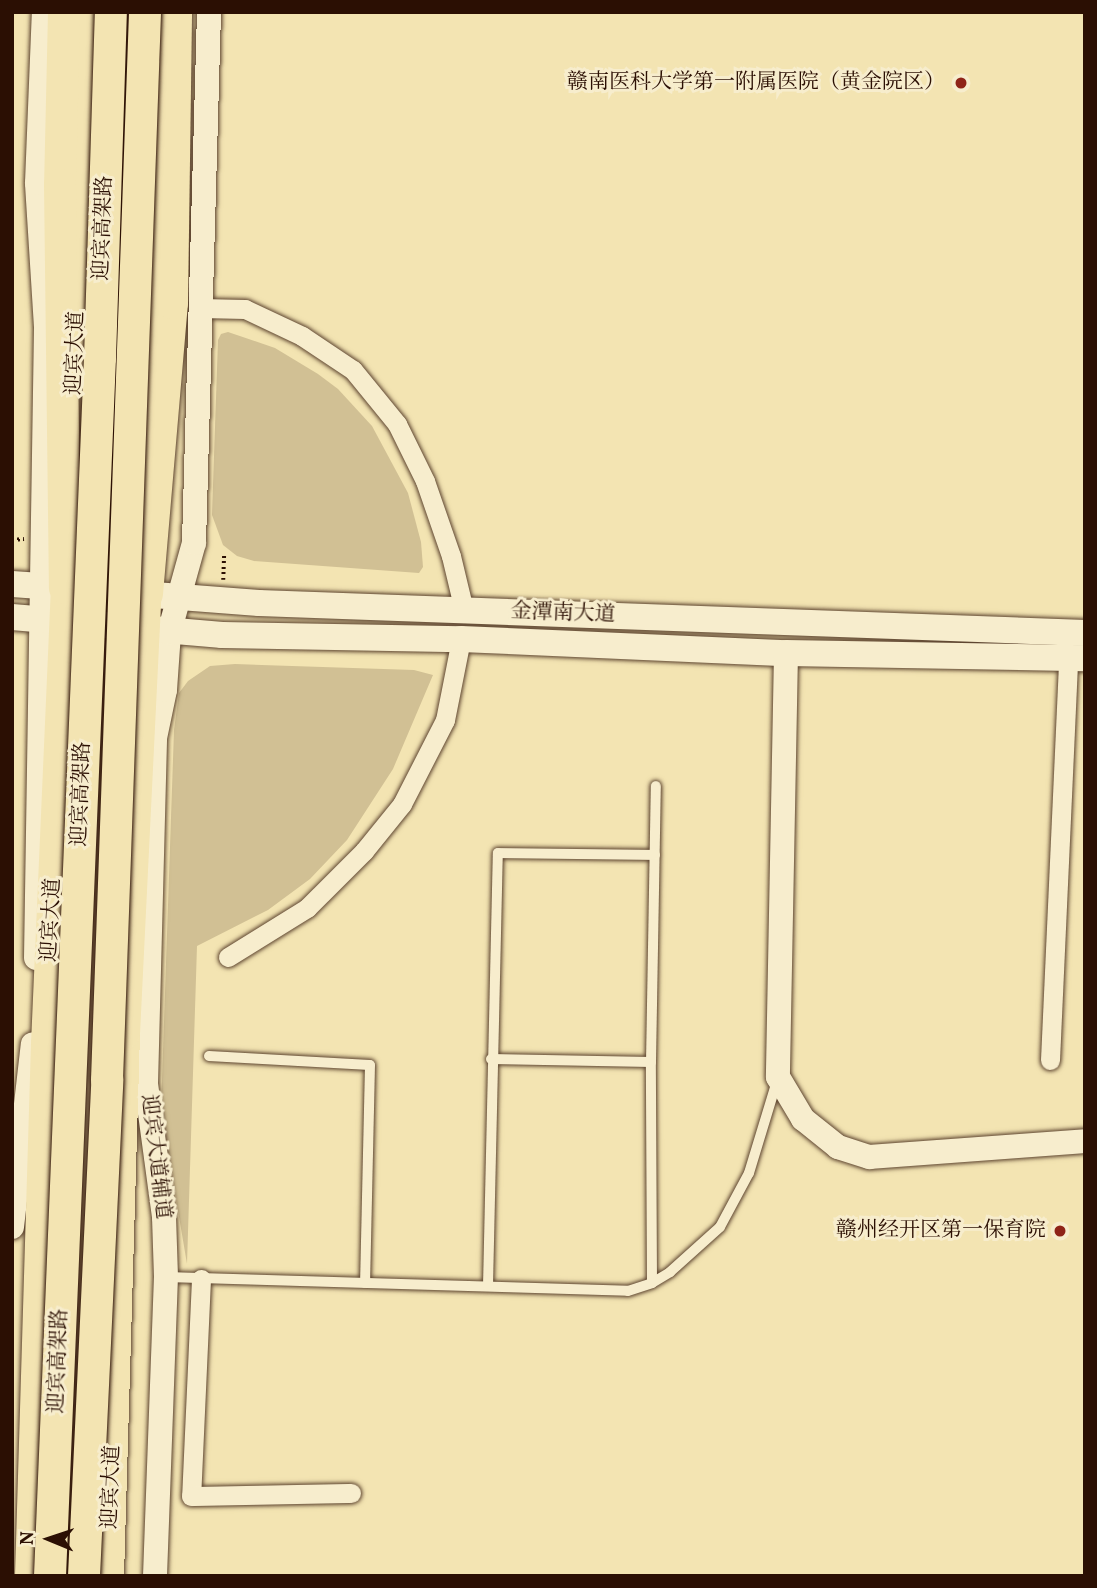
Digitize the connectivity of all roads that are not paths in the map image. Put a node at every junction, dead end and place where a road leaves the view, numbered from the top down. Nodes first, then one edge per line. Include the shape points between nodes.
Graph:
1 (44, 12) edge
2 (64, 12) edge
3 (89, 12) edge
4 (111, 12) edge
5 (145, 12) edge
6 (162, 12) edge
7 (176, 12) edge
8 (209, 12) edge
9 (186, 305) junction
10 (12, 584) edge
11 (53, 587) junction
12 (162, 595) junction
13 (464, 610) junction
14 (12, 617) edge
15 (52, 621) junction
16 (157, 632) junction
17 (1085, 633) edge
18 (461, 639) junction
19 (786, 653) junction
20 (1076, 658) edge
21 (656, 786) dead end
22 (655, 855) junction
23 (228, 957) dead end
24 (209, 1056) dead end
25 (491, 1059) junction
26 (1050, 1060) dead end
27 (651, 1062) junction
28 (778, 1077) junction
29 (1085, 1141) edge
30 (12, 1227) edge
31 (166, 1276) junction
32 (201, 1279) junction
33 (365, 1283) junction
34 (652, 1283) junction
35 (488, 1286) junction
36 (351, 1493) dead end
37 (30, 1576) edge
38 (50, 1576) edge
39 (84, 1576) edge
40 (109, 1576) edge
41 (155, 1576) edge

1 - 11 street via 37,183
2 - 11 highway
3 - 11 main road, 迎宾大道
4 - 38 highway, 迎宾高架路, bridge
5 - 39 highway, 迎宾高架路, bridge via 107,1094
6 - 12 main road, 迎宾大道
7 - 9 highway
8 - 9 street
9 - 12 highway
9 - 13 street via 245,309 354,370 397,424 425,481
10 - 11 main road, 金潭南大道
11 - 12 main road, 金潭南大道
11 - 15 main road, 迎宾大道
12 - 13 main road, 金潭南大道
12 - 16 main road, 迎宾大道
13 - 17 main road, 金潭南大道
14 - 15 main road, 金潭南大道
15 - 16 main road, 金潭南大道
15 - 30 street via 40,785 33,1049
15 - 37 main road, 迎宾大道 via 46,1044
16 - 18 main road, 金潭南大道
16 - 31 street, 迎宾大道辅道 via 164,690 155,738 146,1084 164,1217
16 - 40 main road, 迎宾大道 via 125,1034
18 - 19 main road, 金潭南大道
18 - 23 street via 445,720 402,804 364,851 307,908
19 - 20 main road, 金潭南大道
19 - 28 street
20 - 26 street
21 - 22 lane
22 - 25 lane via 498,853
22 - 27 lane
24 - 33 lane via 370,1065
25 - 27 lane
25 - 35 lane
27 - 34 lane
28 - 29 street via 803,1119 838,1147 869,1157
28 - 34 lane via 750,1172 720,1227
31 - 32 lane
31 - 41 street, 迎宾大道辅道
32 - 33 lane
32 - 36 street via 191,1496
33 - 35 lane
34 - 35 lane via 628,1291

